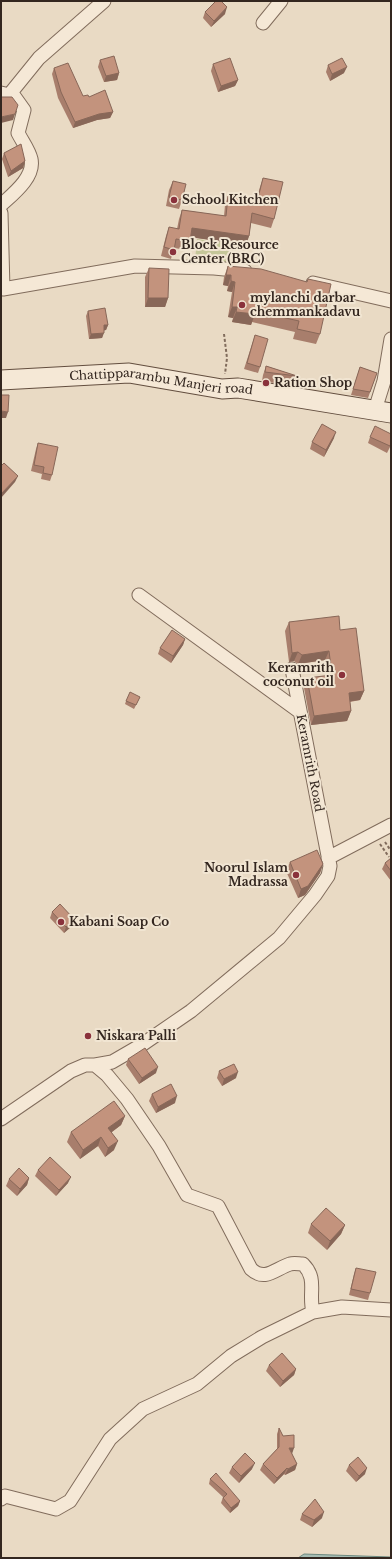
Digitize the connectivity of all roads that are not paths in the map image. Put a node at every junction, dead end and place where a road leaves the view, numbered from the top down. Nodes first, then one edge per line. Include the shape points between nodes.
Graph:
1 (104, 1) edge
2 (281, 1) edge
3 (263, 23) dead end
4 (5, 94) edge
5 (1, 204) edge
6 (1, 213) edge
7 (257, 272) edge
8 (301, 280) edge
9 (2, 289) edge
10 (391, 301) edge
11 (391, 340) edge
12 (1, 380) edge
13 (383, 411) edge
14 (139, 595) dead end
15 (292, 669) dead end
16 (300, 712) junction
17 (391, 825) edge
18 (328, 858) junction
19 (95, 1065) junction
20 (1, 1119) edge
21 (391, 1310) edge
22 (313, 1312) junction
23 (1, 1500) edge

1 - 4 street via 39,58
2 - 3 street
4 - 5 street via 14,96 24,110 18,133 31,158 31,165 22,186
6 - 9 street
7 - 9 street via 135,266
8 - 10 street
11 - 13 street via 384,381
12 - 13 main road, Chattipparambu Manjeri road via 129,373 222,389 238,388
14 - 16 street
15 - 16 street, Keramrith Road
16 - 18 street, Keramrith Road
17 - 18 street
18 - 19 street, Keramrith Road via 328,876 299,916 279,938 191,1010 143,1044 112,1062
19 - 20 street, Keramrith Road via 85,1065 71,1070
19 - 22 street via 108,1075 127,1099 159,1146 187,1195 218,1206 251,1269 264,1276 291,1264 303,1264 312,1278 310,1302
21 - 22 street via 342,1307
22 - 23 street via 262,1337 231,1356 196,1384 143,1409 110,1439 70,1501 56,1509 5,1496

